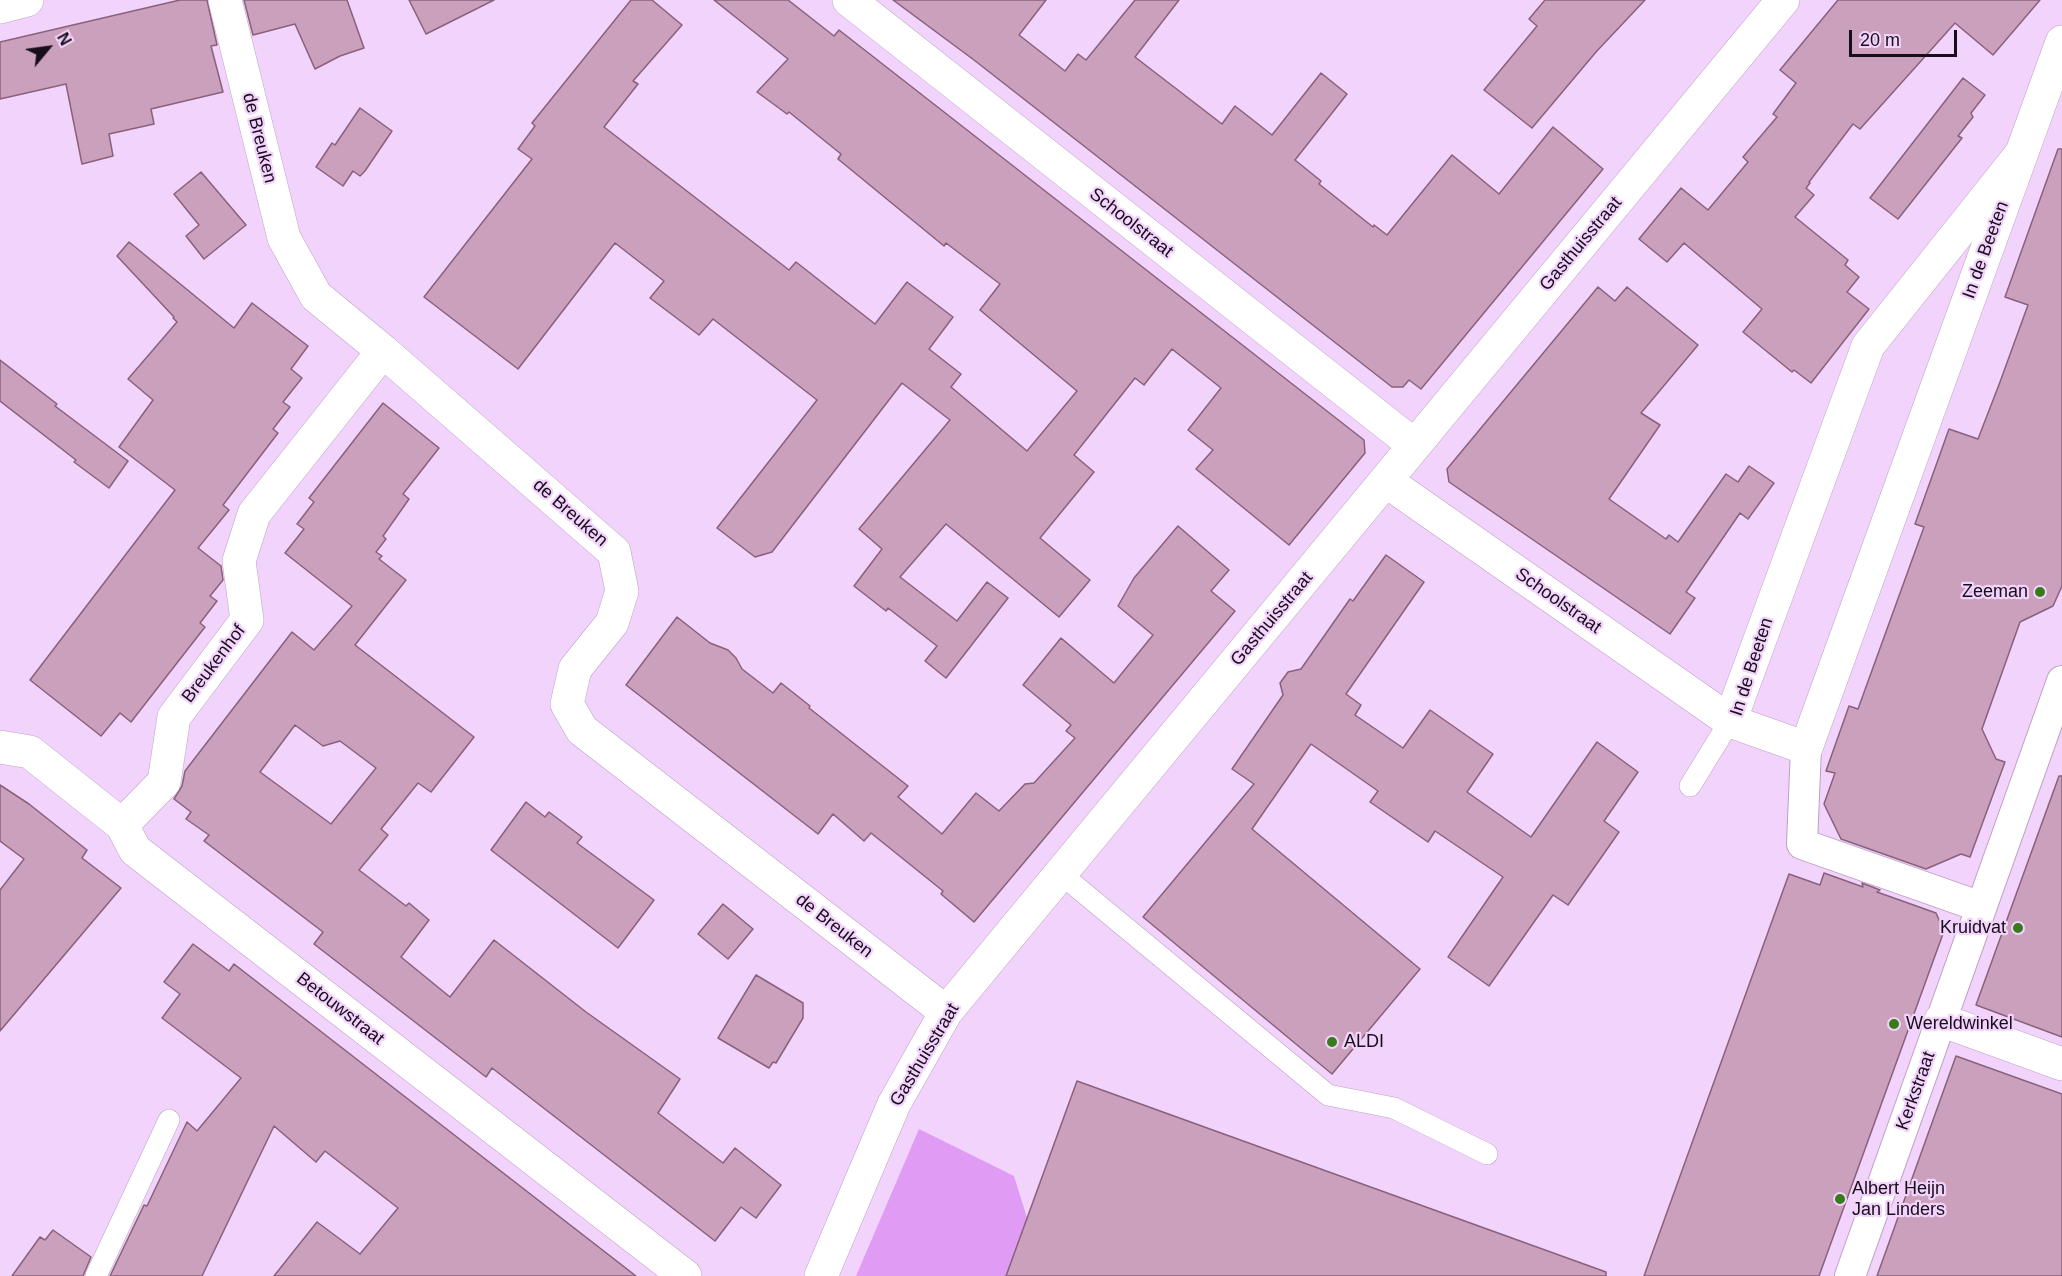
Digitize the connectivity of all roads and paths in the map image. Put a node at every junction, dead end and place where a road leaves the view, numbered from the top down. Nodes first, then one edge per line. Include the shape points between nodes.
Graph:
1 (27, 0) edge
2 (225, 0) edge
3 (849, 0) edge
4 (1783, 0) edge
5 (0, 7) edge
6 (2062, 42) edge
7 (2021, 154) junction
8 (383, 351) junction
9 (1414, 445) junction
10 (1386, 481) junction
11 (2062, 681) edge
12 (1730, 721) junction
13 (0, 747) edge
14 (1806, 748) junction
15 (1690, 786) dead end
16 (122, 825) junction
17 (1061, 874) junction
18 (1981, 907) junction
19 (946, 1012) junction
20 (1941, 1020) junction
21 (2062, 1064) edge
22 (169, 1120) dead end
23 (1487, 1154) dead end
24 (96, 1276) edge
25 (685, 1276) edge
26 (821, 1276) edge
27 (1850, 1276) edge

1 - 5 street
2 - 8 street, de Breuken via 284,238 316,296
3 - 9 street, Schoolstraat
4 - 9 street, Gasthuisstraat
6 - 7 street, In de Beeten
7 - 12 street, In de Beeten via 1868,346
7 - 14 street, In de Beeten
8 - 16 street, Breukenhof via 254,514 239,561 247,620 174,717 164,782
8 - 19 street, de Breuken via 614,552 622,591 612,623 575,669 567,704 582,730
9 - 10 street, Gasthuisstraat
10 - 12 street, Schoolstraat
10 - 17 street, Gasthuisstraat
11 - 18 street, Kerkstraat
12 - 14 street, In de Beeten
12 - 15 lane
13 - 16 street, Betouwstraat via 30,752
14 - 18 street via 1802,844
16 - 25 street, Betouwstraat via 135,850
17 - 19 street, Gasthuisstraat
17 - 23 lane via 1328,1095 1394,1108
18 - 20 street, Kerkstraat
19 - 26 street, Gasthuisstraat via 894,1104
20 - 21 street
20 - 27 street, Kerkstraat
22 - 24 lane

